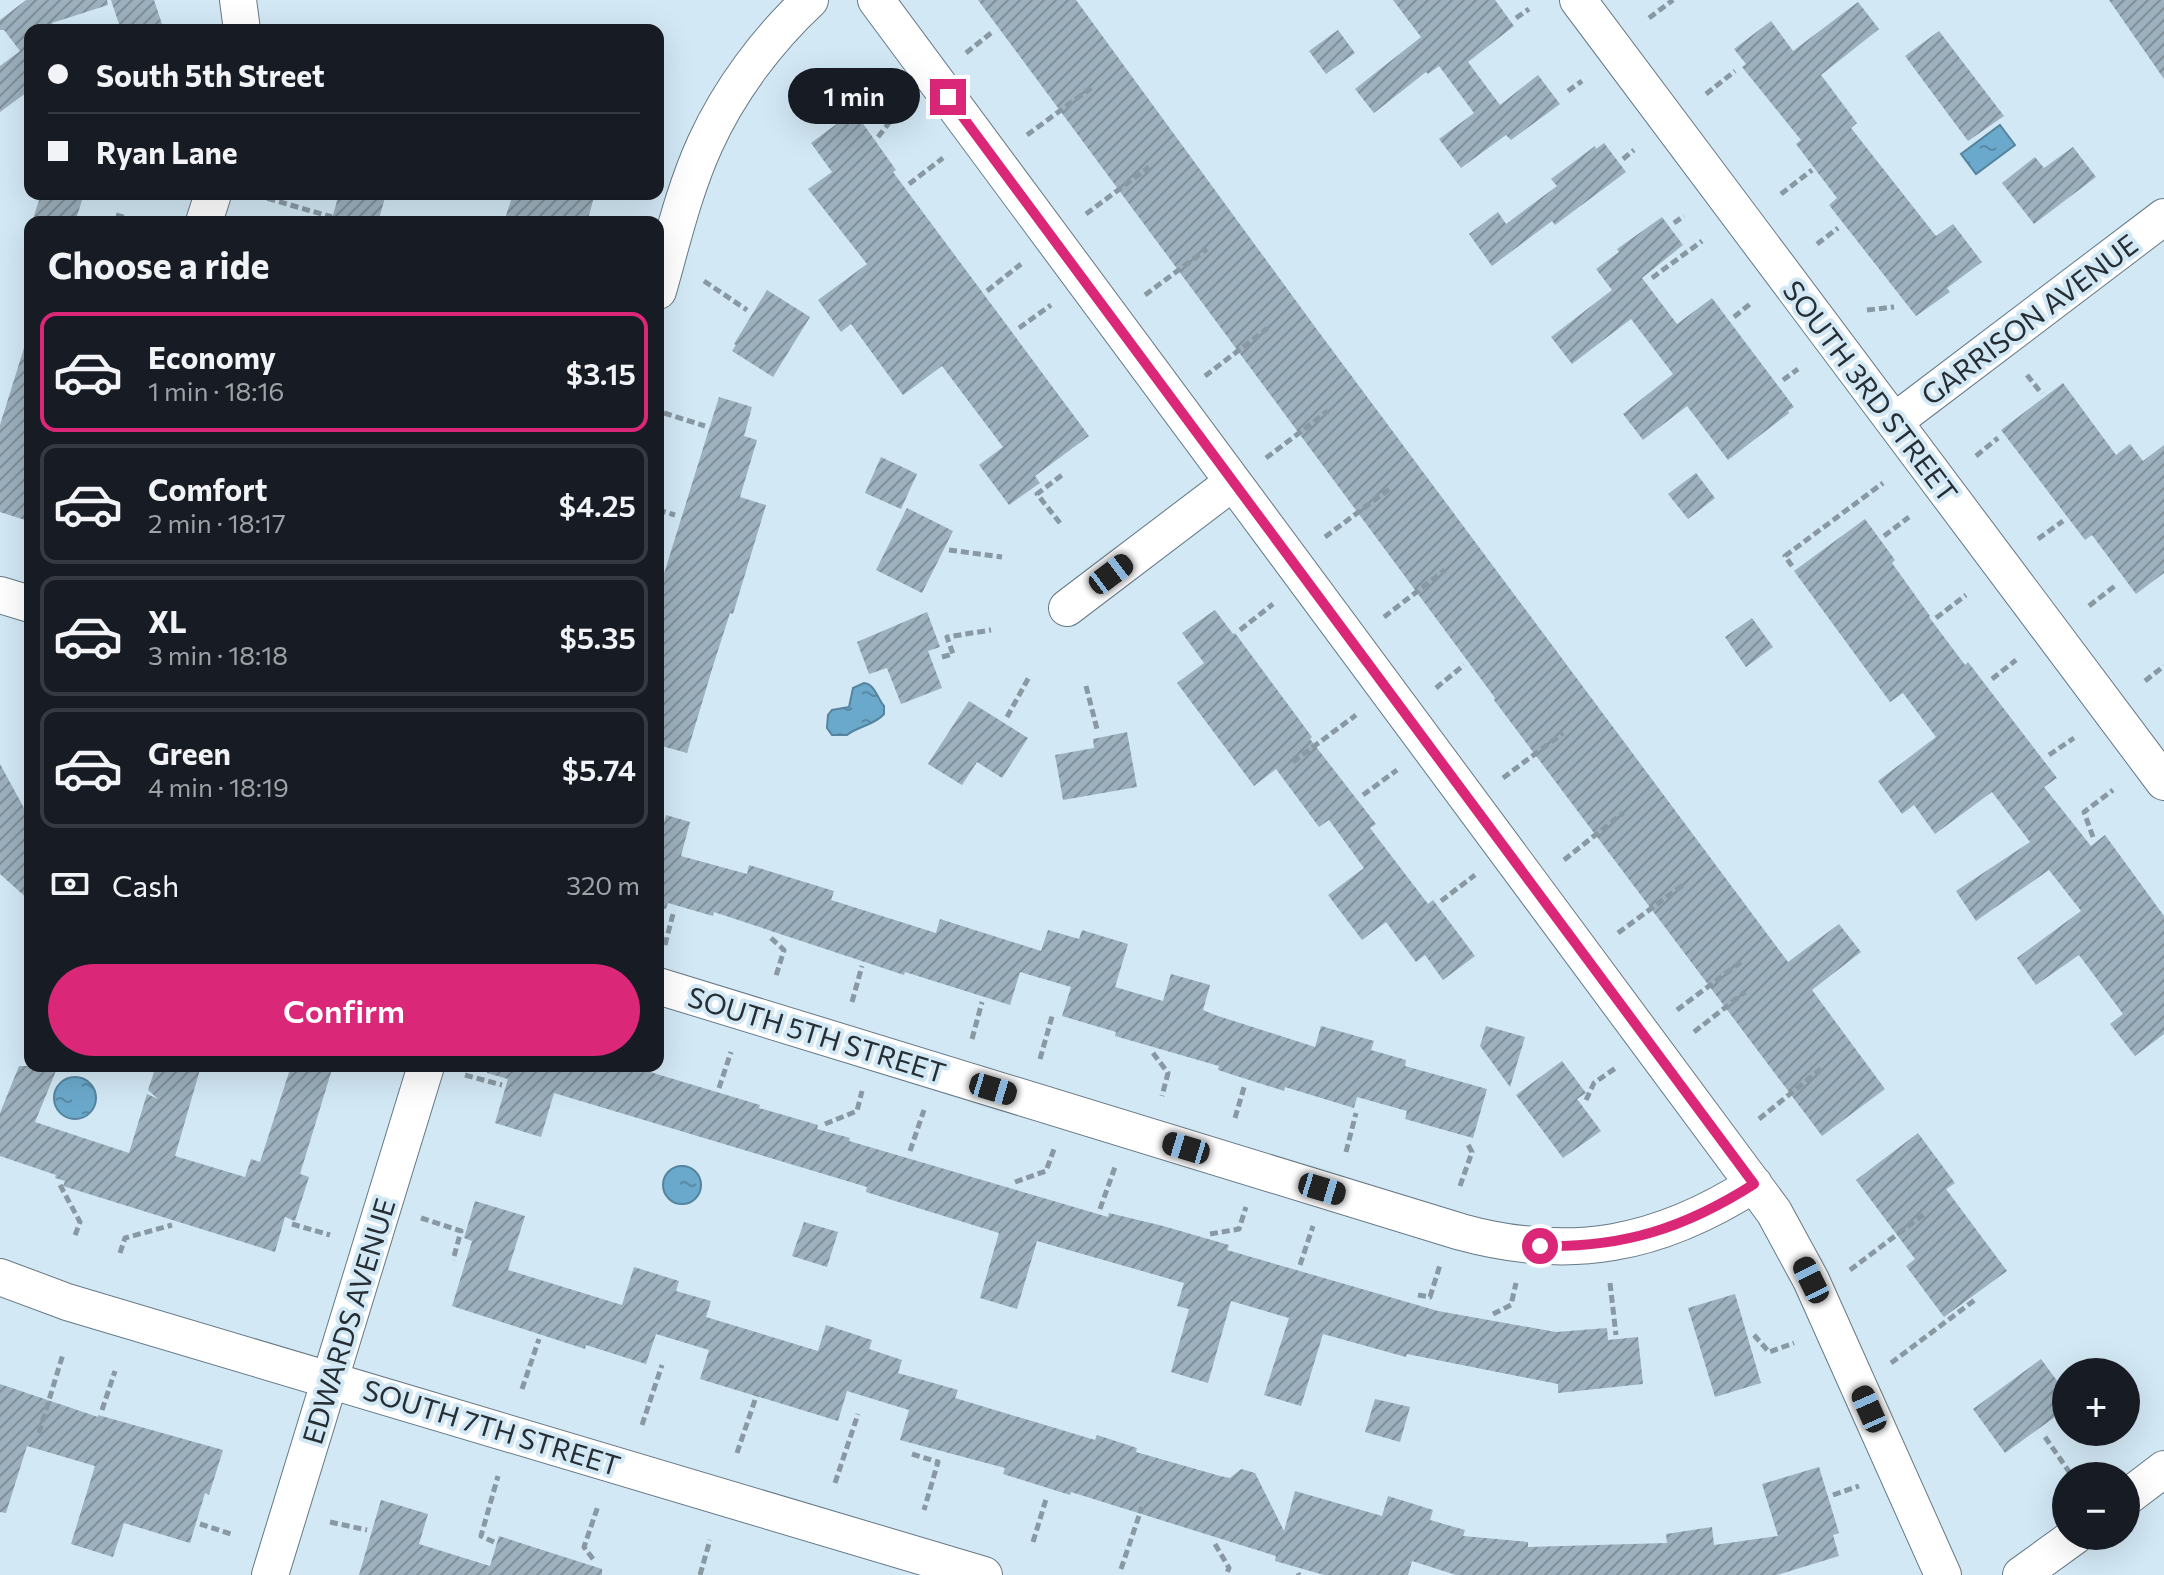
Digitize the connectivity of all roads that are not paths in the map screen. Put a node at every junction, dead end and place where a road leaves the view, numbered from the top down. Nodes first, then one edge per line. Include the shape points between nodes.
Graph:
1 (238, 0) edge
2 (810, 0) edge
3 (876, 0) edge
4 (1578, 0) edge
5 (241, 24) edge
6 (2164, 217) edge
7 (664, 271) edge
8 (1895, 421) junction
9 (1233, 482) junction
10 (0, 595) edge
11 (24, 602) edge
12 (1067, 608) dead end
13 (2164, 782) edge
14 (664, 988) edge
15 (424, 1072) edge
16 (1754, 1184) junction
17 (0, 1277) edge
18 (331, 1378) junction
19 (2164, 1469) edge
20 (2140, 1487) edge
21 (2056, 1550) edge
22 (270, 1575) edge
23 (984, 1575) edge
24 (1943, 1575) edge
25 (2021, 1575) edge

1 - 5 street
2 - 7 street via 755,62 710,133
3 - 9 street
4 - 8 street, SOUTH 3RD STREET
6 - 8 street, GARRISON AVENUE
8 - 13 street, SOUTH 3RD STREET
9 - 12 street
9 - 16 street
10 - 11 street
14 - 16 street, SOUTH 5TH STREET via 1461,1232 1515,1244 1573,1247 1642,1237 1706,1213
15 - 18 street, EDWARDS AVENUE
16 - 24 street via 1807,1271
17 - 18 street, SOUTH 7TH STREET via 67,1302
18 - 22 street, EDWARDS AVENUE
18 - 23 street, SOUTH 7TH STREET
19 - 20 street
21 - 25 street

